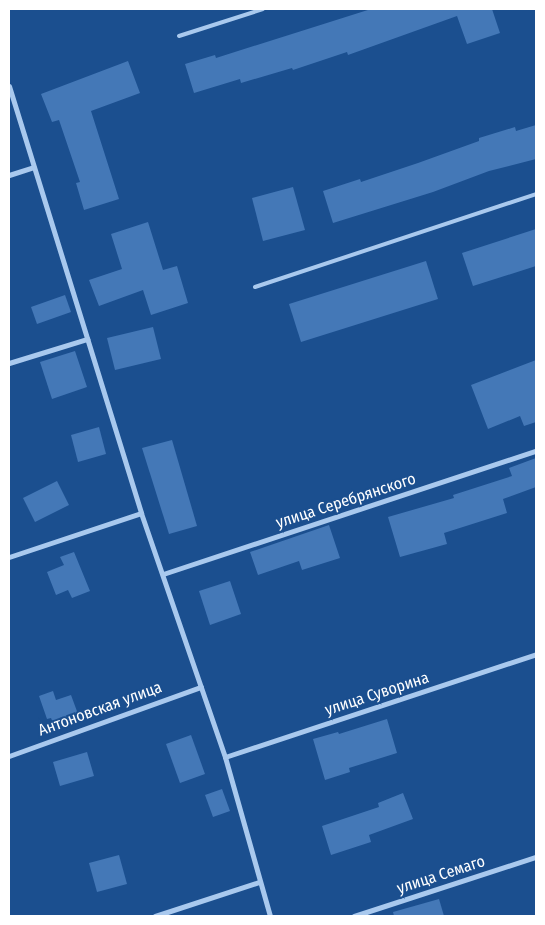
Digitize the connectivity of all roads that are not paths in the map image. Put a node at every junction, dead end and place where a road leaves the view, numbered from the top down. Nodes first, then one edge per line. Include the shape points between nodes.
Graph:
1 (264, 9) edge
2 (179, 36) dead end
3 (9, 86) edge
4 (34, 167) junction
5 (9, 175) edge
6 (536, 194) edge
7 (255, 287) dead end
8 (87, 339) junction
9 (9, 362) edge
10 (536, 452) edge
11 (141, 513) junction
12 (9, 557) edge
13 (163, 574) junction
14 (536, 654) edge
15 (201, 687) junction
16 (9, 756) edge
17 (225, 757) junction
18 (536, 857) edge
19 (259, 882) junction
20 (155, 916) edge
21 (270, 916) edge
22 (354, 916) edge

1 - 2 lane
3 - 4 street
4 - 5 street
4 - 8 street
6 - 7 lane
8 - 9 street
8 - 11 street
10 - 13 street, улица Серебрянского
11 - 12 street
11 - 13 street
13 - 15 street
14 - 17 street, улица Суворина
15 - 16 street, Антоновская улица
15 - 17 street
17 - 19 street
18 - 22 street, улица Семаго
19 - 20 street
19 - 21 street

